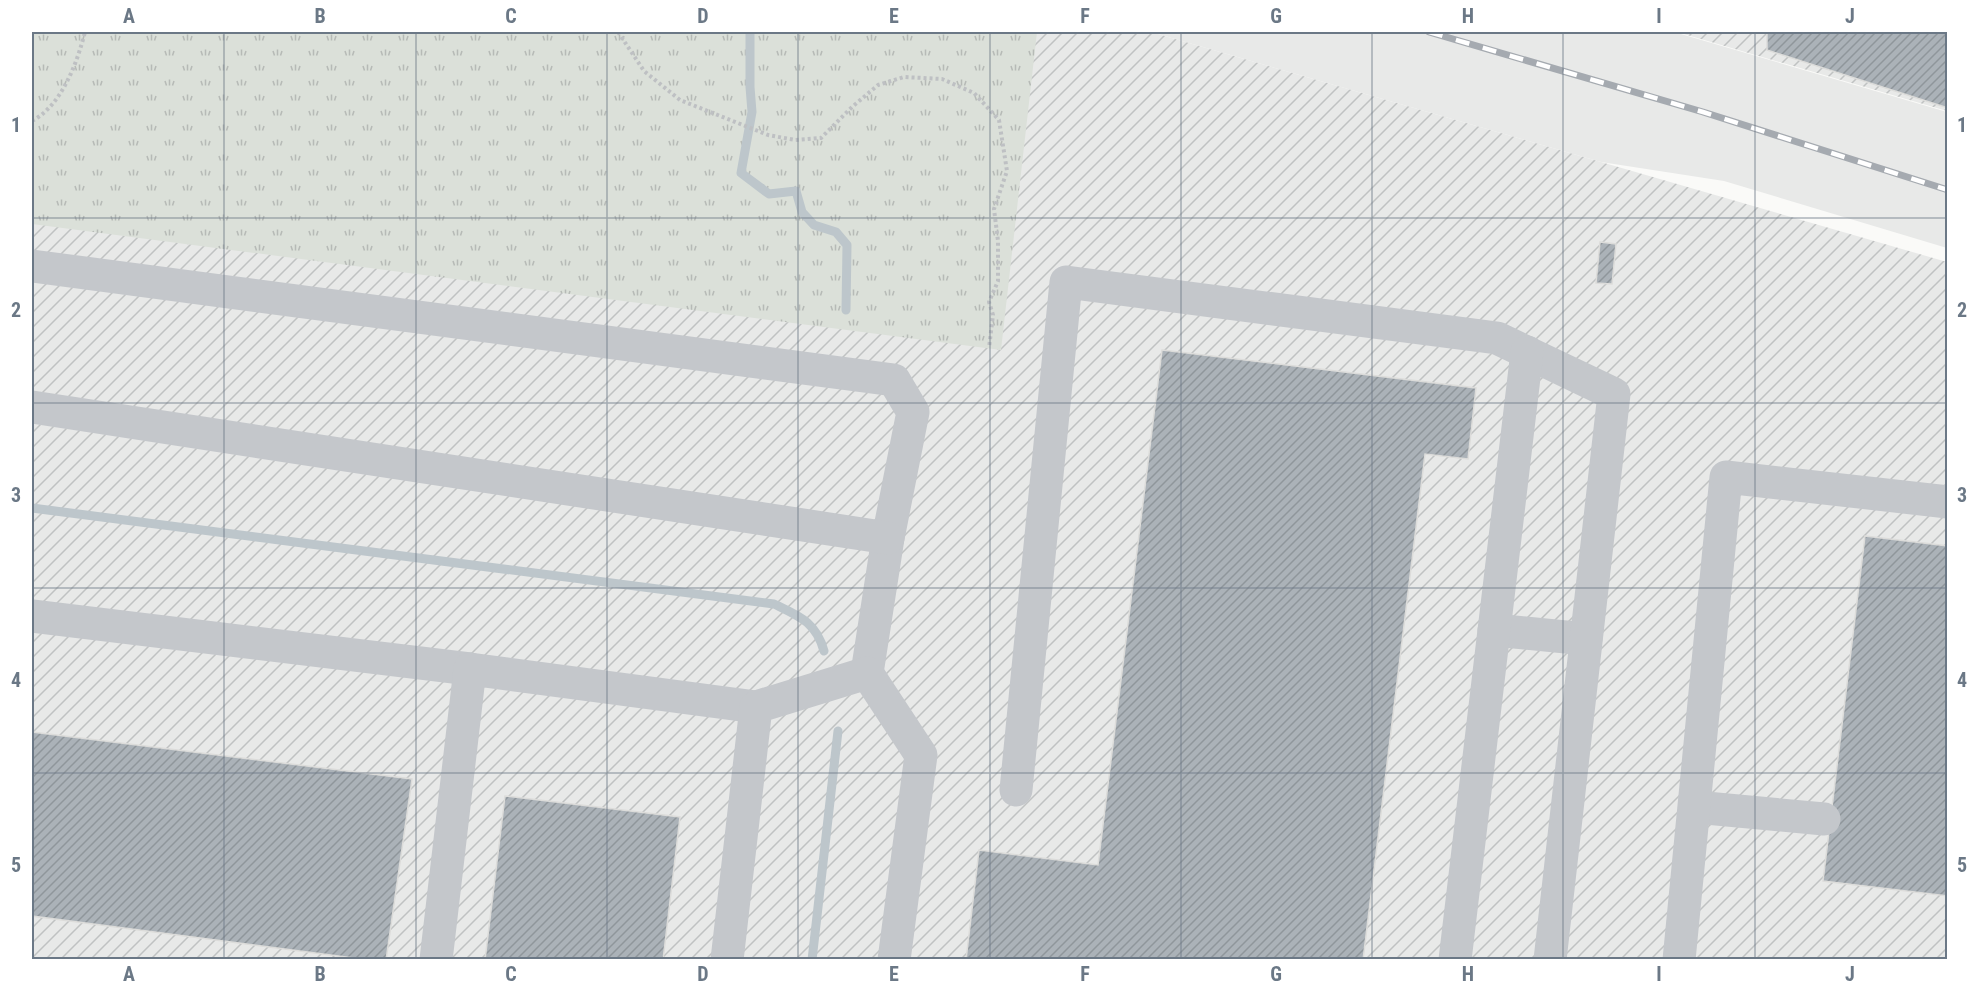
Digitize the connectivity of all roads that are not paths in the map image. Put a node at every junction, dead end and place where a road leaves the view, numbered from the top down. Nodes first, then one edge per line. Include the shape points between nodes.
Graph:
1 (32, 266) edge
2 (1527, 352) junction
3 (32, 407) edge
4 (1947, 502) edge
5 (888, 538) junction
6 (32, 616) edge
7 (1494, 630) junction
8 (1586, 639) junction
9 (470, 669) junction
10 (867, 673) junction
11 (756, 707) junction
12 (1016, 790) dead end
13 (1695, 807) junction
14 (1824, 819) dead end
15 (436, 960) edge
16 (727, 960) edge
17 (894, 960) edge
18 (1455, 960) edge
19 (1550, 960) edge
20 (1679, 960) edge

1 - 5 lane via 894,380 913,412
2 - 7 lane
2 - 8 lane via 1614,394
2 - 12 lane via 1497,338 1066,282
3 - 5 lane
4 - 13 lane via 1726,477
5 - 10 lane
6 - 9 lane
7 - 8 lane
7 - 18 lane
8 - 19 lane
9 - 11 lane
9 - 15 lane
10 - 11 lane
10 - 17 lane via 921,755
11 - 16 lane
13 - 14 lane
13 - 20 lane

